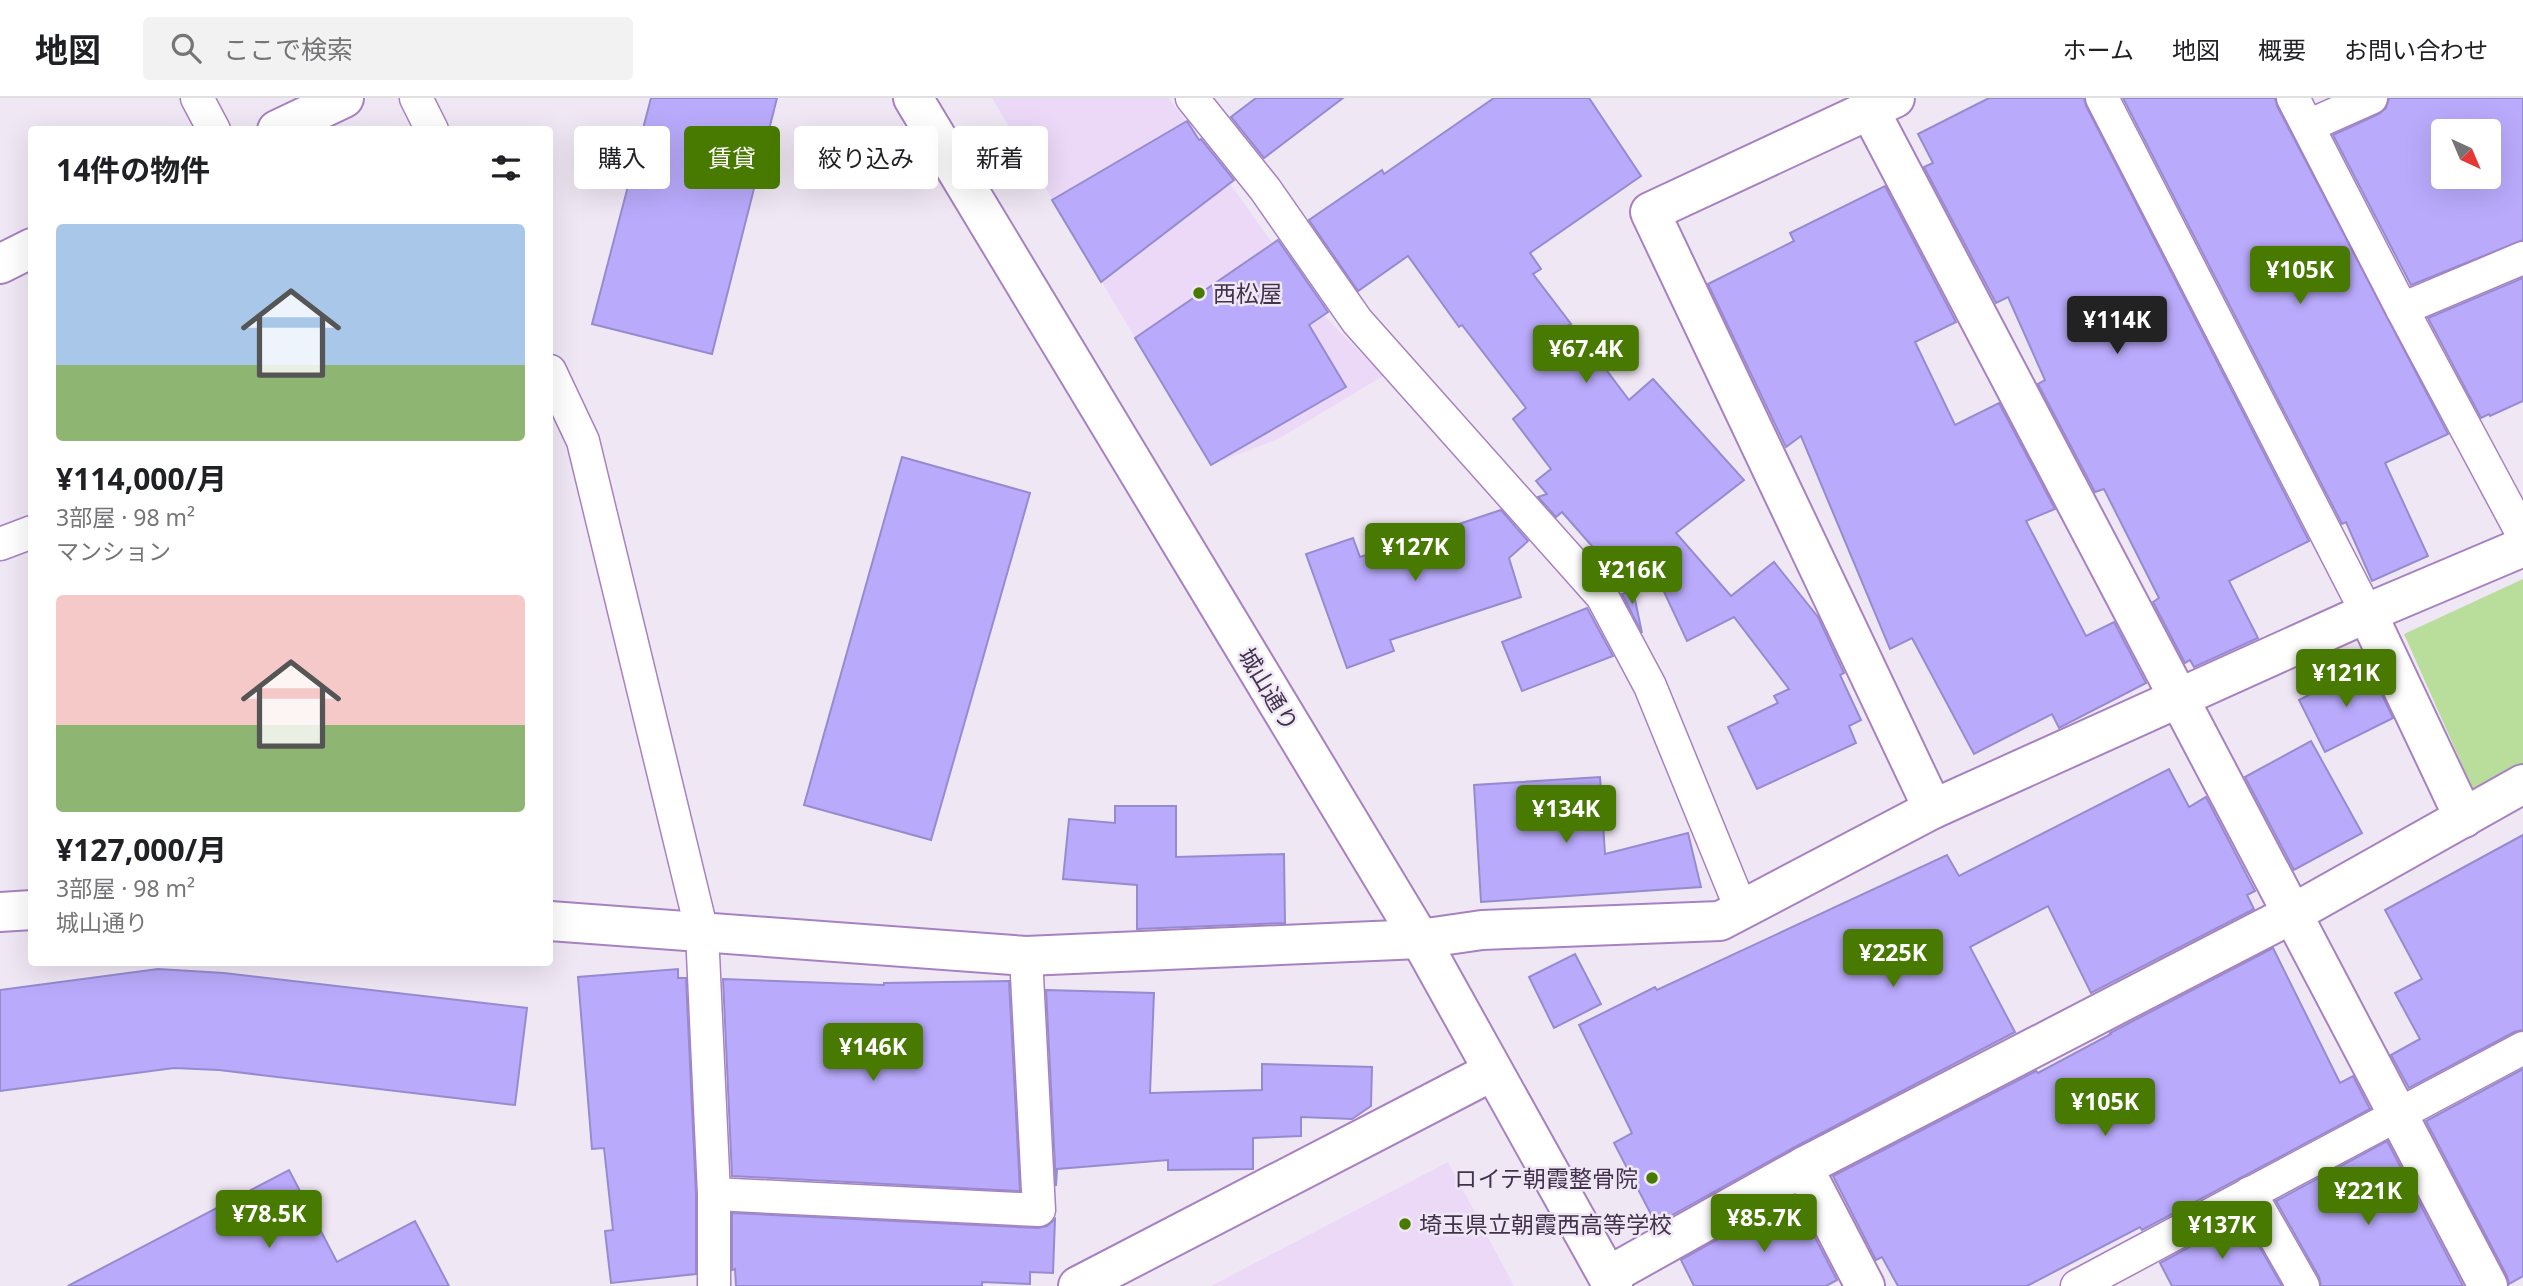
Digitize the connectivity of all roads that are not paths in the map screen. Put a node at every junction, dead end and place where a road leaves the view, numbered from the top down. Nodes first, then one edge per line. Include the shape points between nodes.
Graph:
1 (197, 98) edge
2 (344, 98) edge
3 (416, 98) edge
4 (913, 98) edge
5 (1192, 98) edge
6 (2102, 98) edge
7 (2293, 98) edge
8 (2371, 98) edge
9 (1882, 105) edge
10 (212, 126) edge
11 (285, 126) edge
12 (430, 126) edge
13 (2308, 126) junction
14 (28, 250) edge
15 (2523, 258) edge
16 (0, 264) edge
17 (2402, 309) junction
18 (553, 378) edge
19 (28, 534) edge
20 (2523, 535) edge
21 (0, 544) edge
22 (2523, 547) edge
23 (2367, 613) junction
24 (2179, 698) junction
25 (2523, 784) edge
26 (1933, 809) junction
27 (2464, 818) junction
28 (28, 910) edge
29 (1742, 911) junction
30 (0, 912) edge
31 (2292, 914) junction
32 (553, 921) edge
33 (702, 932) junction
34 (1420, 939) junction
35 (1026, 956) junction
36 (2523, 1048) edge
37 (1493, 1071) junction
38 (2398, 1115) junction
39 (1803, 1167) junction
40 (2250, 1193) junction
41 (714, 1194) junction
42 (1611, 1281) edge
43 (714, 1286) edge
44 (1078, 1286) edge
45 (1865, 1286) edge
46 (2077, 1286) edge
47 (2303, 1286) edge
48 (2488, 1286) edge

1 - 10 lane
2 - 11 street
3 - 12 lane
4 - 34 street, 城山通り
5 - 29 lane via 1265,189 1357,321 1602,596 1650,686
6 - 23 lane
7 - 13 lane
8 - 13 lane
9 - 24 street
9 - 26 street via 1650,212
13 - 17 lane
14 - 16 street
15 - 17 lane
17 - 20 lane
18 - 33 lane via 583,441
19 - 21 lane
22 - 23 street
23 - 24 street
23 - 27 street
24 - 26 street
24 - 31 street
25 - 27 street
26 - 29 street
27 - 31 street
28 - 30 street
29 - 34 street via 1720,921 1482,930
31 - 38 street
31 - 39 street
32 - 33 street
33 - 35 street
33 - 41 lane
34 - 35 street
34 - 37 street, 城山通り
35 - 41 lane via 1039,1210
36 - 38 lane
37 - 42 street, 城山通り
37 - 44 street
38 - 40 lane
38 - 48 street
39 - 42 street
39 - 45 street
40 - 46 lane
40 - 47 lane
41 - 43 lane

